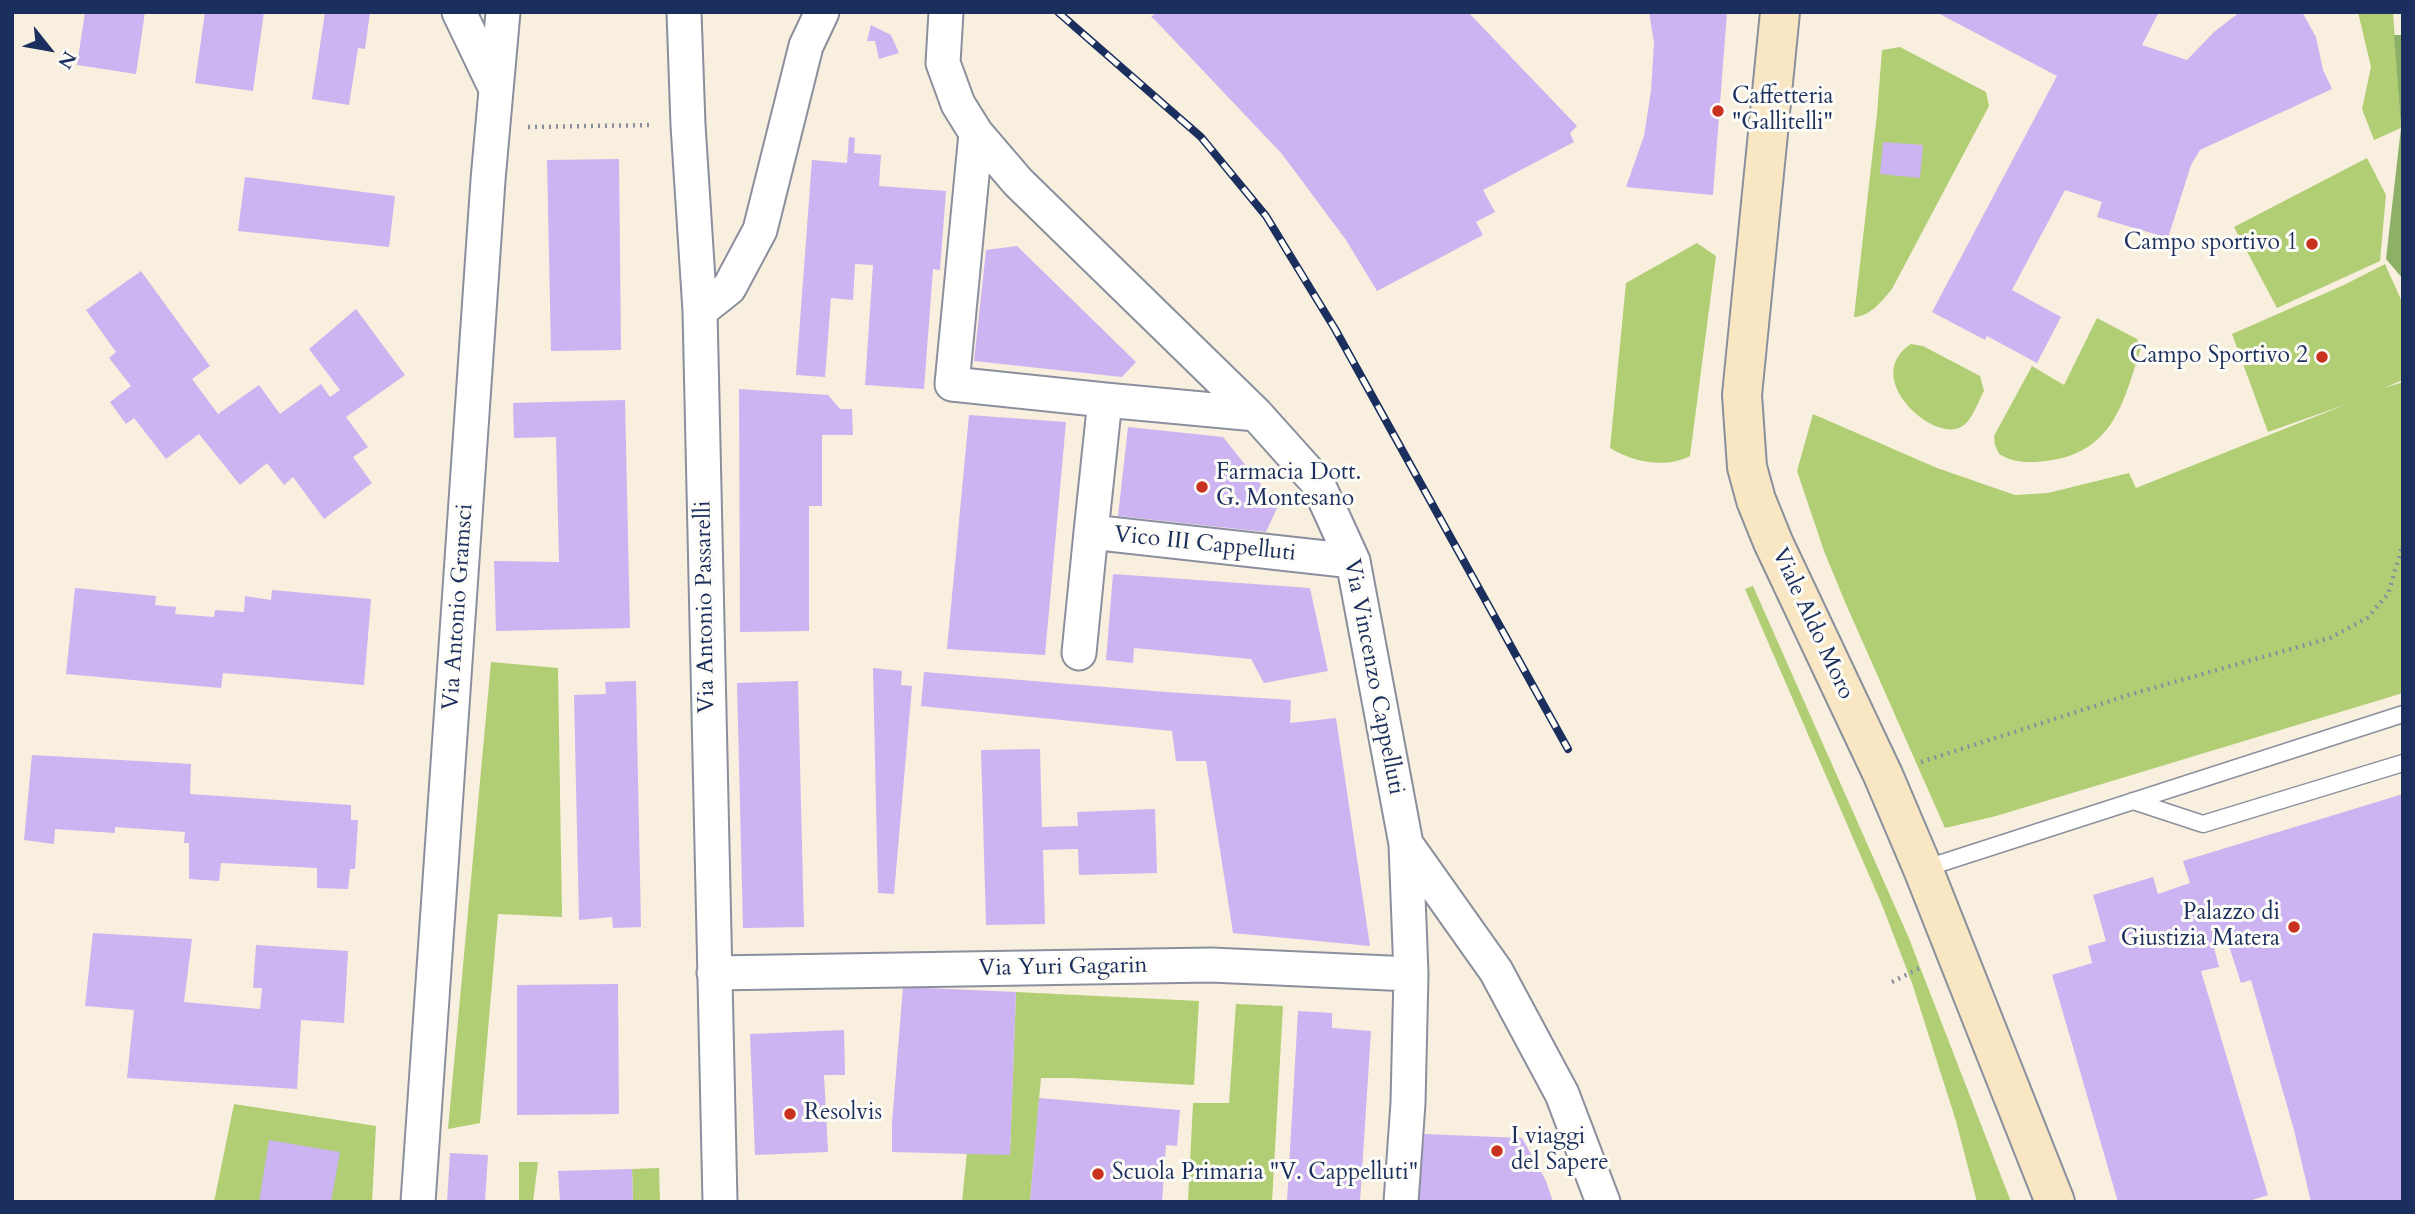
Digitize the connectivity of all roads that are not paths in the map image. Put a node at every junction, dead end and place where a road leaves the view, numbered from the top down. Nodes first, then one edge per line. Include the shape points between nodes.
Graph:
1 (459, 12) edge
2 (503, 12) edge
3 (684, 12) edge
4 (822, 12) edge
5 (946, 12) edge
6 (1780, 12) edge
7 (497, 90) junction
8 (976, 133) junction
9 (700, 311) junction
10 (1105, 400) junction
11 (1256, 414) junction
12 (1091, 532) junction
13 (1353, 561) junction
14 (1079, 653) dead end
15 (2403, 714) edge
16 (2403, 763) edge
17 (2133, 801) junction
18 (1406, 844) junction
19 (1923, 869) junction
20 (714, 973) junction
21 (1411, 974) junction
22 (418, 1202) edge
23 (720, 1202) edge
24 (1401, 1202) edge
25 (1603, 1202) edge
26 (2056, 1202) edge

1 - 7 street
2 - 7 street, Via Antonio Gramsci
3 - 9 street, Via Antonio Passarelli
4 - 9 street via 806,46 760,230 729,288
5 - 8 street, Via Vincenzo Cappelluti via 943,63 958,104
6 - 19 main road, Viale Aldo Moro via 1742,395 1747,467 1773,542
7 - 22 street, Via Antonio Gramsci
8 - 10 street via 952,384
8 - 11 street, Via Vincenzo Cappelluti via 1018,182
9 - 20 street, Via Antonio Passarelli
10 - 11 street
10 - 12 street, Vico III Cappelluti
11 - 13 street, Via Vincenzo Cappelluti via 1317,482
12 - 13 street, Vico III Cappelluti
12 - 14 street
13 - 18 street, Via Vincenzo Cappelluti
15 - 17 lane
16 - 17 lane via 2203,824
17 - 19 lane
18 - 21 street, Via Vincenzo Cappelluti
18 - 25 street via 1496,971 1562,1094
19 - 26 main road, Viale Aldo Moro
20 - 21 street, Via Yuri Gagarin via 1212,965
20 - 23 street, Via Antonio Passarelli
21 - 24 street, Via Vincenzo Cappelluti

